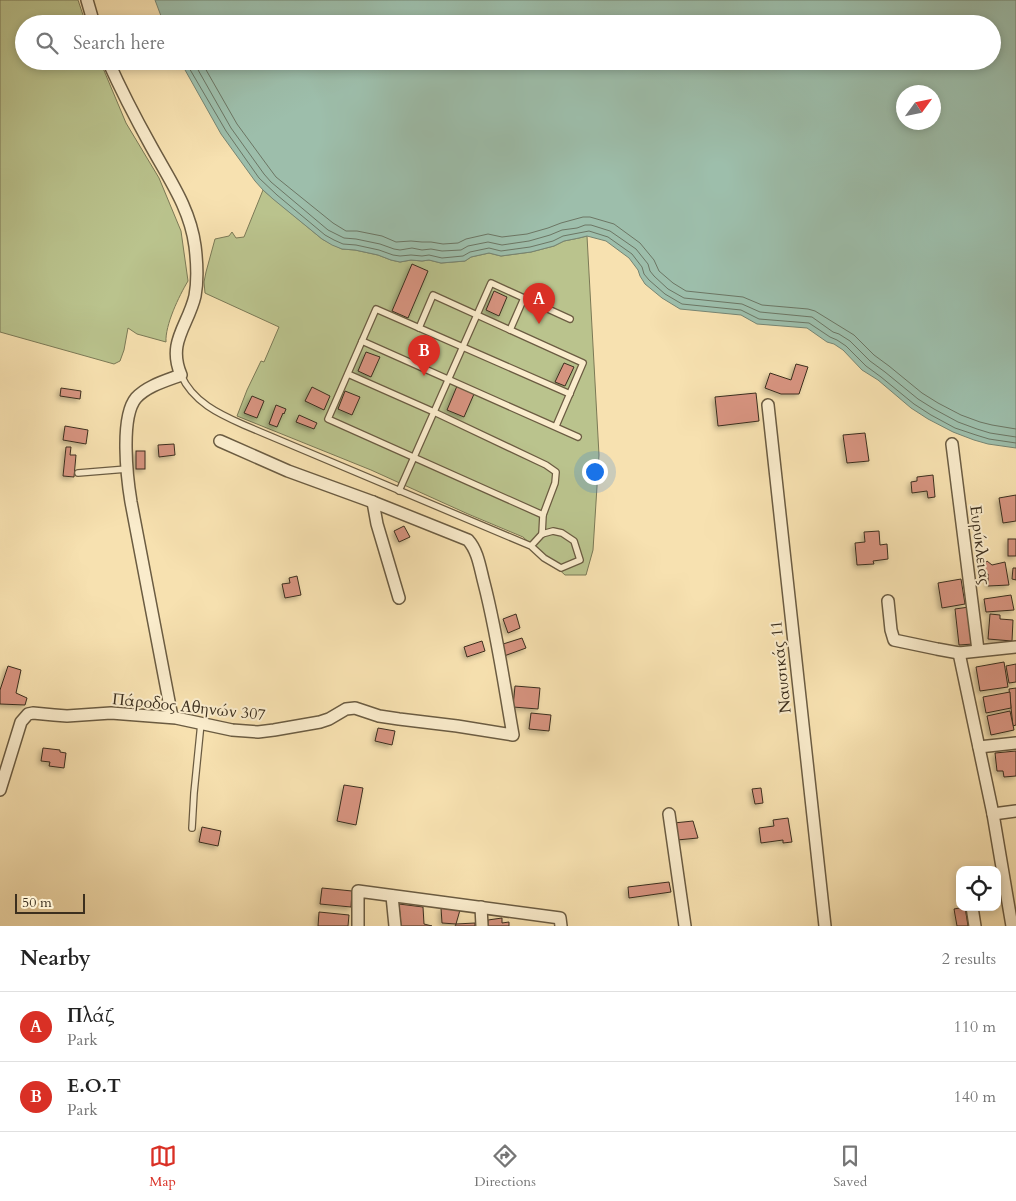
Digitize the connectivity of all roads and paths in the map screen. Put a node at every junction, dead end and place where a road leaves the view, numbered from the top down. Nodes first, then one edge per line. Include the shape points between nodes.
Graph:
1 (87, 0) edge
2 (91, 15) edge
3 (113, 70) edge
4 (524, 298) junction
5 (477, 315) junction
6 (570, 318) dead end
7 (419, 328) junction
8 (510, 330) junction
9 (362, 340) junction
10 (463, 347) junction
11 (348, 374) junction
12 (181, 376) junction
13 (449, 379) junction
14 (570, 394) junction
15 (768, 405) dead end
16 (434, 412) junction
17 (556, 426) junction
18 (578, 436) dead end
19 (220, 442) dead end
20 (952, 444) dead end
21 (414, 457) junction
22 (127, 469) junction
23 (78, 473) dead end
24 (399, 491) junction
25 (373, 502) junction
26 (542, 515) junction
27 (542, 534) junction
28 (530, 546) junction
29 (399, 598) dead end
30 (888, 601) dead end
31 (1016, 647) edge
32 (978, 650) junction
33 (959, 652) junction
34 (172, 717) junction
35 (201, 723) junction
36 (1016, 743) edge
37 (979, 747) junction
38 (0, 790) edge
39 (1016, 811) edge
40 (669, 814) dead end
41 (993, 814) junction
42 (192, 828) dead end
43 (392, 896) junction
44 (481, 907) junction
45 (1013, 908) edge
46 (973, 911) edge
47 (358, 926) edge
48 (395, 926) edge
49 (482, 926) edge
50 (561, 926) edge
51 (685, 926) edge
52 (825, 926) edge
53 (975, 926) edge
54 (1012, 926) edge

1 - 2 street
3 - 12 street via 173,183 192,231 196,288 176,350
4 - 5 lane via 491,283
4 - 6 lane
4 - 8 lane
5 - 7 lane via 433,295
5 - 8 lane
5 - 10 lane
7 - 9 lane via 376,309
7 - 10 lane
8 - 14 lane via 583,363
9 - 11 lane
9 - 13 lane
10 - 13 lane
10 - 14 lane
11 - 16 lane
11 - 21 lane via 328,419
12 - 22 street via 148,389 133,403 127,426
12 - 24 lane via 202,403 244,426
13 - 16 lane
13 - 17 lane
14 - 17 lane
15 - 52 street, Ναυσικάς 11
16 - 21 lane
16 - 26 lane via 556,472
17 - 18 lane
19 - 25 street
20 - 32 street, Ευρύκλειας
21 - 24 lane
21 - 26 lane
22 - 23 lane
22 - 34 street
24 - 28 lane
25 - 29 street
25 - 35 street, Πάροδος Αθηνών 307 via 462,537 471,544 494,626 513,735 379,716 352,708 322,721 268,732 232,730
26 - 27 lane
27 - 28 lane
27 - 28 lane via 553,531 574,541 580,560 561,568
30 - 33 street via 894,640
31 - 32 street
32 - 33 street
33 - 37 street
34 - 35 street, Πάροδος Αθηνών 307
34 - 38 street, Πάροδος Αθηνών 307 via 106,713 28,714 21,722
35 - 42 lane
36 - 37 street
37 - 41 street
39 - 41 street
40 - 51 street
41 - 45 street
43 - 44 street
43 - 47 street via 358,891
43 - 48 street
44 - 49 street
44 - 50 street via 560,918
45 - 54 street
46 - 53 street

